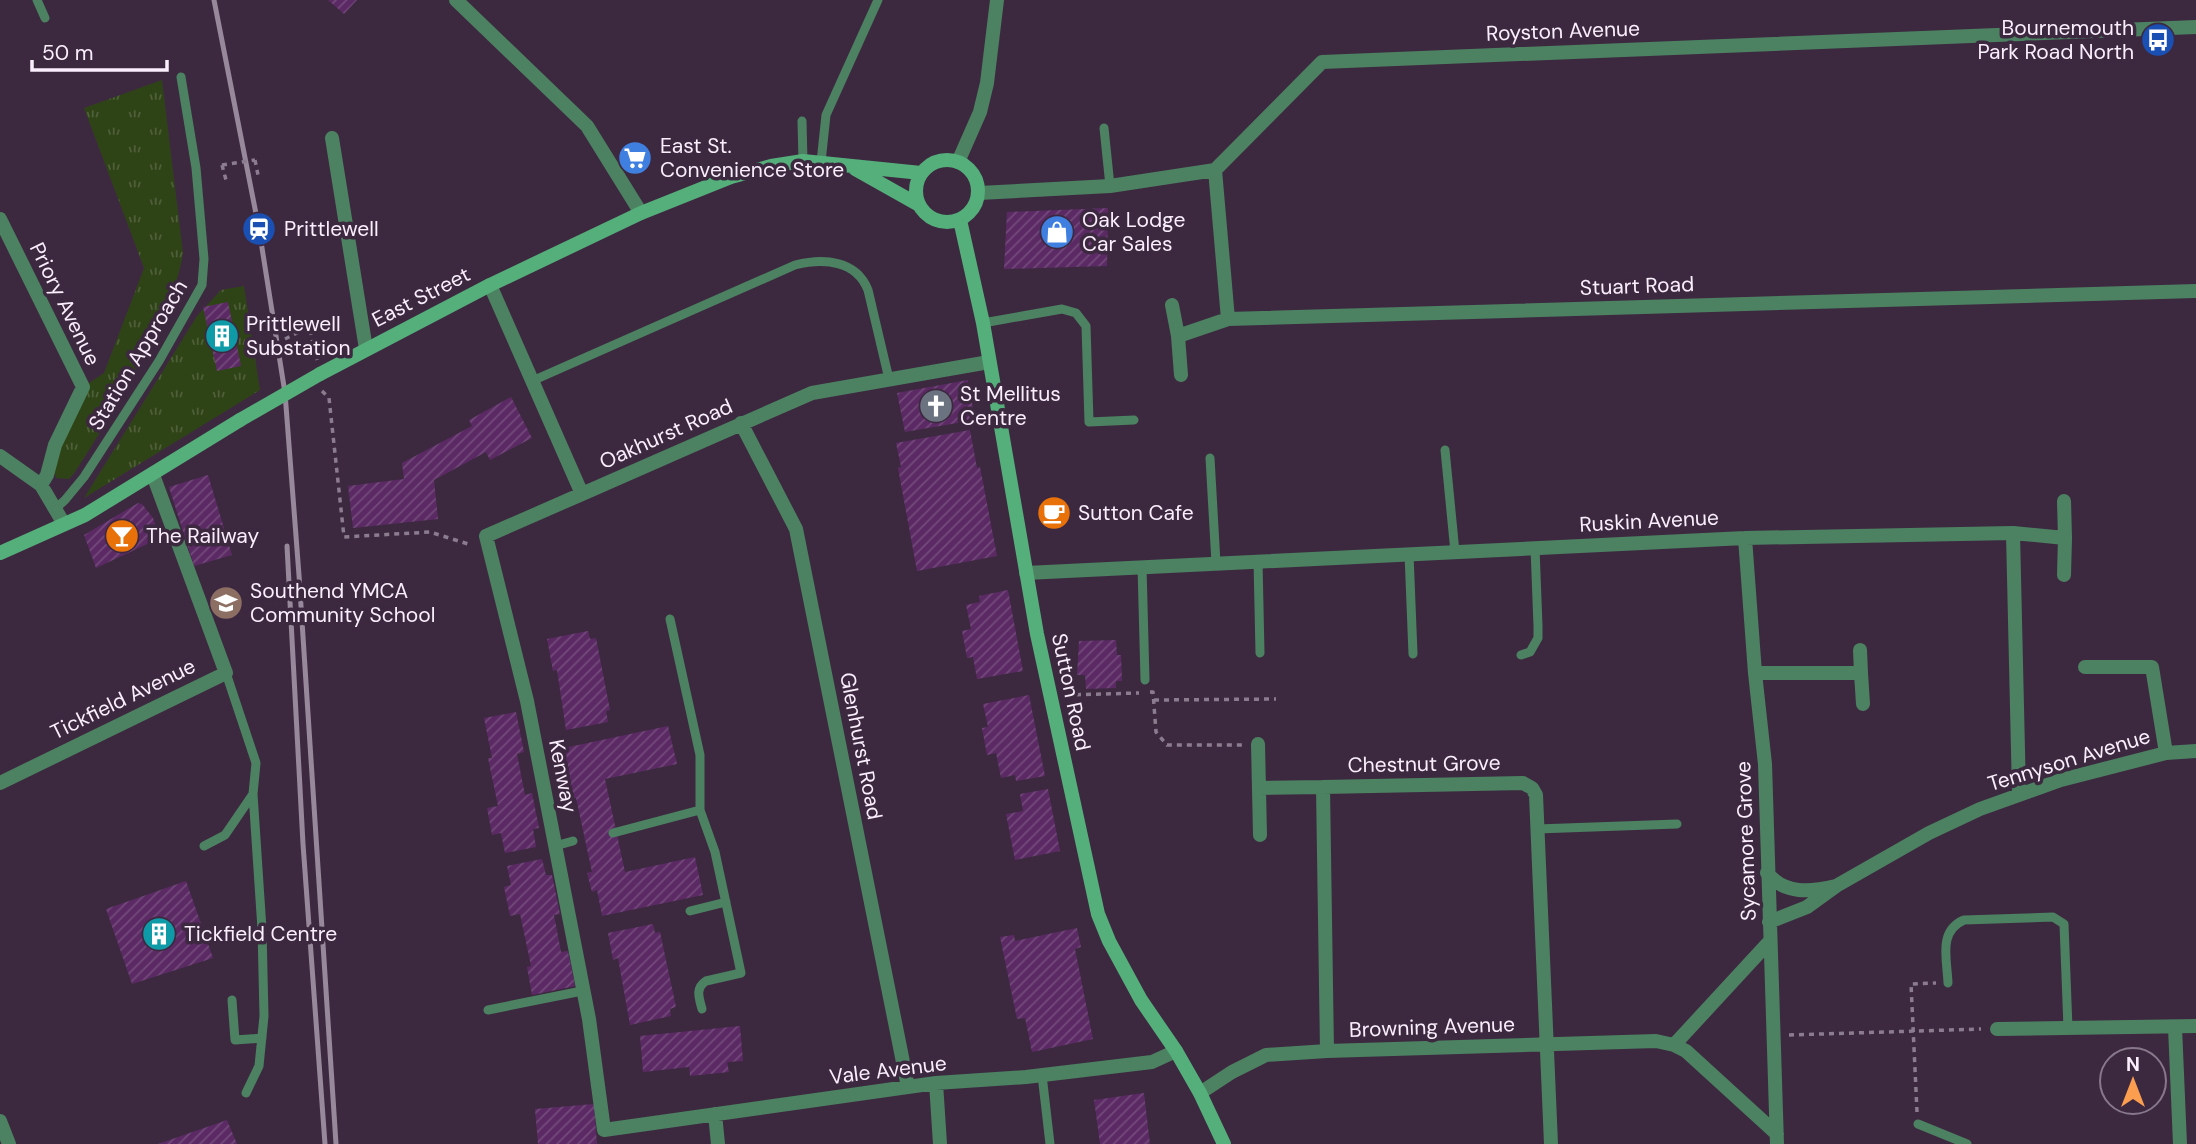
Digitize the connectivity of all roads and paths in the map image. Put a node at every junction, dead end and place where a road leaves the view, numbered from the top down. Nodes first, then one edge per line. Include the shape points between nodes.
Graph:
1 (37, 0) edge
2 (456, 0) edge
3 (878, 0) edge
4 (997, 0) edge
5 (45, 18) dead end
6 (2196, 27) edge
7 (181, 77) dead end
8 (802, 121) dead end
9 (1104, 128) dead end
10 (332, 138) dead end
11 (803, 161) junction
12 (821, 162) junction
13 (958, 162) junction
14 (847, 165) junction
15 (1214, 170) junction
16 (921, 173) junction
17 (258, 175) dead end
18 (226, 180) dead end
19 (1110, 186) junction
20 (979, 193) junction
21 (919, 205) junction
22 (641, 213) junction
23 (0, 219) edge
24 (960, 220) junction
25 (490, 285) junction
26 (2196, 291) edge
27 (1172, 305) dead end
28 (1228, 319) junction
29 (983, 323) junction
30 (1178, 336) junction
31 (285, 339) dead end
32 (366, 349) junction
33 (316, 355) dead end
34 (989, 362) junction
35 (1181, 375) dead end
36 (315, 377) junction
37 (889, 379) junction
38 (532, 381) junction
39 (1134, 421) dead end
40 (741, 424) junction
41 (1445, 450) dead end
42 (0, 456) edge
43 (1210, 458) dead end
44 (153, 475) junction
45 (41, 485) junction
46 (582, 494) junction
47 (2064, 501) dead end
48 (55, 509) junction
49 (64, 524) junction
50 (2013, 533) junction
51 (486, 536) junction
52 (1745, 538) junction
53 (2065, 538) junction
54 (1535, 548) junction
55 (0, 552) edge
56 (1455, 552) junction
57 (1409, 554) junction
58 (1258, 561) junction
59 (1216, 563) junction
60 (1142, 566) junction
61 (1026, 573) junction
62 (2064, 575) dead end
63 (670, 619) dead end
64 (1860, 650) dead end
65 (1260, 653) dead end
66 (1413, 654) dead end
67 (1521, 654) dead end
68 (2085, 667) dead end
69 (226, 673) junction
70 (1755, 673) junction
71 (1861, 673) junction
72 (1145, 680) dead end
73 (1050, 695) junction
74 (1276, 699) dead end
75 (1154, 700) junction
76 (1863, 704) dead end
77 (1258, 744) joint
78 (2196, 751) edge
79 (2166, 753) junction
80 (0, 783) edge
81 (1323, 786) junction
82 (1259, 788) junction
83 (253, 794) junction
84 (2019, 794) junction
85 (700, 810) junction
86 (1678, 824) dead end
87 (1537, 829) junction
88 (613, 832) dead end
89 (1260, 835) dead end
90 (573, 841) dead end
91 (204, 846) dead end
92 (555, 846) junction
93 (1767, 873) junction
94 (1836, 886) junction
95 (726, 902) junction
96 (690, 911) dead end
97 (1769, 922) junction
98 (1770, 941) junction
99 (1948, 983) joint
100 (582, 991) junction
101 (232, 1000) dead end
102 (702, 1009) dead end
103 (488, 1010) dead end
104 (2196, 1026) edge
105 (2175, 1027) junction
106 (2068, 1028) junction
107 (1997, 1029) joint
108 (1913, 1031) junction
109 (1773, 1036) junction
110 (262, 1038) junction
111 (1548, 1044) junction
112 (1674, 1045) junction
113 (1176, 1051) junction
114 (1327, 1051) junction
115 (1042, 1075) junction
116 (936, 1083) junction
117 (908, 1087) junction
118 (246, 1093) dead end
119 (1200, 1093) junction
120 (715, 1114) junction
121 (0, 1121) edge
122 (1918, 1125) joint
123 (604, 1130) joint
124 (1778, 1140) edge
125 (9, 1144) edge
126 (718, 1144) edge
127 (940, 1144) edge
128 (1050, 1144) edge
129 (1224, 1144) edge
130 (1551, 1144) edge
131 (1967, 1144) edge
132 (2180, 1144) edge

1 - 5 lane
2 - 22 street via 587,125
3 - 12 lane via 827,115
4 - 13 street via 980,112
6 - 15 street, Royston Avenue via 1322,62
7 - 48 lane, Station Approach via 196,168 202,285 91,465
8 - 11 lane
9 - 19 lane
10 - 32 street
11 - 12 main road, East Street
11 - 22 main road, East Street via 731,177
12 - 14 main road, East Street
13 - 16 main road via 938,161
13 - 20 main road via 974,174
14 - 16 main road, East Street
14 - 21 main road, East Street
15 - 19 street
15 - 28 street
16 - 21 main road via 916,183
17 - 18 path, bridge via 255,160 222,165
19 - 20 street
20 - 24 main road via 973,209
21 - 24 main road via 936,221
22 - 25 main road, East Street
23 - 45 street, Priory Avenue via 83,387
24 - 29 main road, Sutton Road
25 - 32 main road, East Street
25 - 38 street, Oakhurst Road
26 - 28 street, Stuart Road
27 - 30 street
28 - 30 street, Stuart Road
29 - 34 main road, Sutton Road
29 - 39 lane via 1062,309 1076,313 1086,326 1089,422
30 - 35 street
31 - 33 path via 309,327
32 - 36 main road, East Street
34 - 37 street, Oakhurst Road
34 - 61 main road, Sutton Road
36 - 44 main road, East Street, bridge
36 - 51 path via 329,398 344,537 430,532 468,544
37 - 38 lane via 863,279 846,266 808,262
37 - 40 street, Oakhurst Road via 812,393
38 - 46 street, Oakhurst Road
40 - 46 street, Oakhurst Road
40 - 117 street, Glenhurst Road via 796,529
41 - 56 lane
42 - 45 street
43 - 59 lane
44 - 49 main road, East Street
44 - 69 street, Tickfield Avenue
45 - 48 street
46 - 51 street
47 - 53 street
48 - 49 street
49 - 55 main road, East Street
50 - 52 street, Ruskin Avenue
50 - 53 street, Ruskin Avenue
50 - 84 street
51 - 92 street, Kenway via 527,701
52 - 54 street, Ruskin Avenue
52 - 70 street, Sycamore Grove
53 - 62 street
54 - 56 street, Ruskin Avenue
54 - 67 lane via 1538,638 1530,652
56 - 57 street, Ruskin Avenue
57 - 58 street, Ruskin Avenue
57 - 66 lane
58 - 59 street, Ruskin Avenue
58 - 65 lane
59 - 60 street, Ruskin Avenue
60 - 61 street, Ruskin Avenue
60 - 72 lane
61 - 73 main road, Sutton Road
63 - 85 lane via 700,755
64 - 71 street
68 - 79 street, Tennyson Avenue via 2152,667
69 - 80 street, Tickfield Avenue
69 - 83 lane via 257,763
70 - 71 street
70 - 93 street, Sycamore Grove via 1765,764
71 - 76 street
73 - 75 path via 1153,692
73 - 113 main road, Sutton Road via 1098,914 1141,1000
74 - 75 path
75 - 77 path via 1156,732 1167,745
77 - 82 street
78 - 79 street, Tennyson Avenue
79 - 84 street, Tennyson Avenue
81 - 82 street
81 - 87 street, Chestnut Grove via 1523,783 1536,796
81 - 114 street, Chestnut Grove
82 - 89 street
83 - 91 lane via 225,835
83 - 110 lane via 262,929
84 - 94 street, Tennyson Avenue via 1929,833
85 - 88 lane
85 - 95 lane
86 - 87 lane
87 - 111 street, Chestnut Grove
90 - 92 lane
92 - 100 street, Kenway
93 - 94 street, Tennyson Avenue via 1775,883 1796,890
93 - 97 street, Sycamore Grove
94 - 97 street, Tennyson Avenue via 1807,907
95 - 96 lane
95 - 102 lane via 741,973 702,984 698,996
97 - 98 street, Sycamore Grove
98 - 109 street, Sycamore Grove
98 - 112 street
99 - 106 lane via 1946,936 1956,923 2053,917 2064,924
99 - 108 path via 1910,984
100 - 103 lane
100 - 123 street, Kenway
101 - 110 lane via 235,1040
104 - 105 street
105 - 106 street
105 - 132 street
106 - 107 street
107 - 108 path
108 - 109 path
108 - 122 path
109 - 124 street, Sycamore Grove
110 - 118 lane via 259,1066
111 - 112 street, Browning Avenue via 1656,1041
111 - 114 street, Browning Avenue
111 - 130 street, Chestnut Grove
112 - 124 street via 1686,1051
113 - 115 street, Vale Avenue via 1152,1062
113 - 119 main road, Sutton Road
114 - 119 street, Browning Avenue via 1266,1055
115 - 116 street, Vale Avenue
115 - 128 lane
116 - 117 street, Vale Avenue
116 - 127 street
117 - 120 street, Vale Avenue
119 - 129 main road, Sutton Road
120 - 123 street, Vale Avenue
120 - 126 street
121 - 125 street
122 - 131 lane

